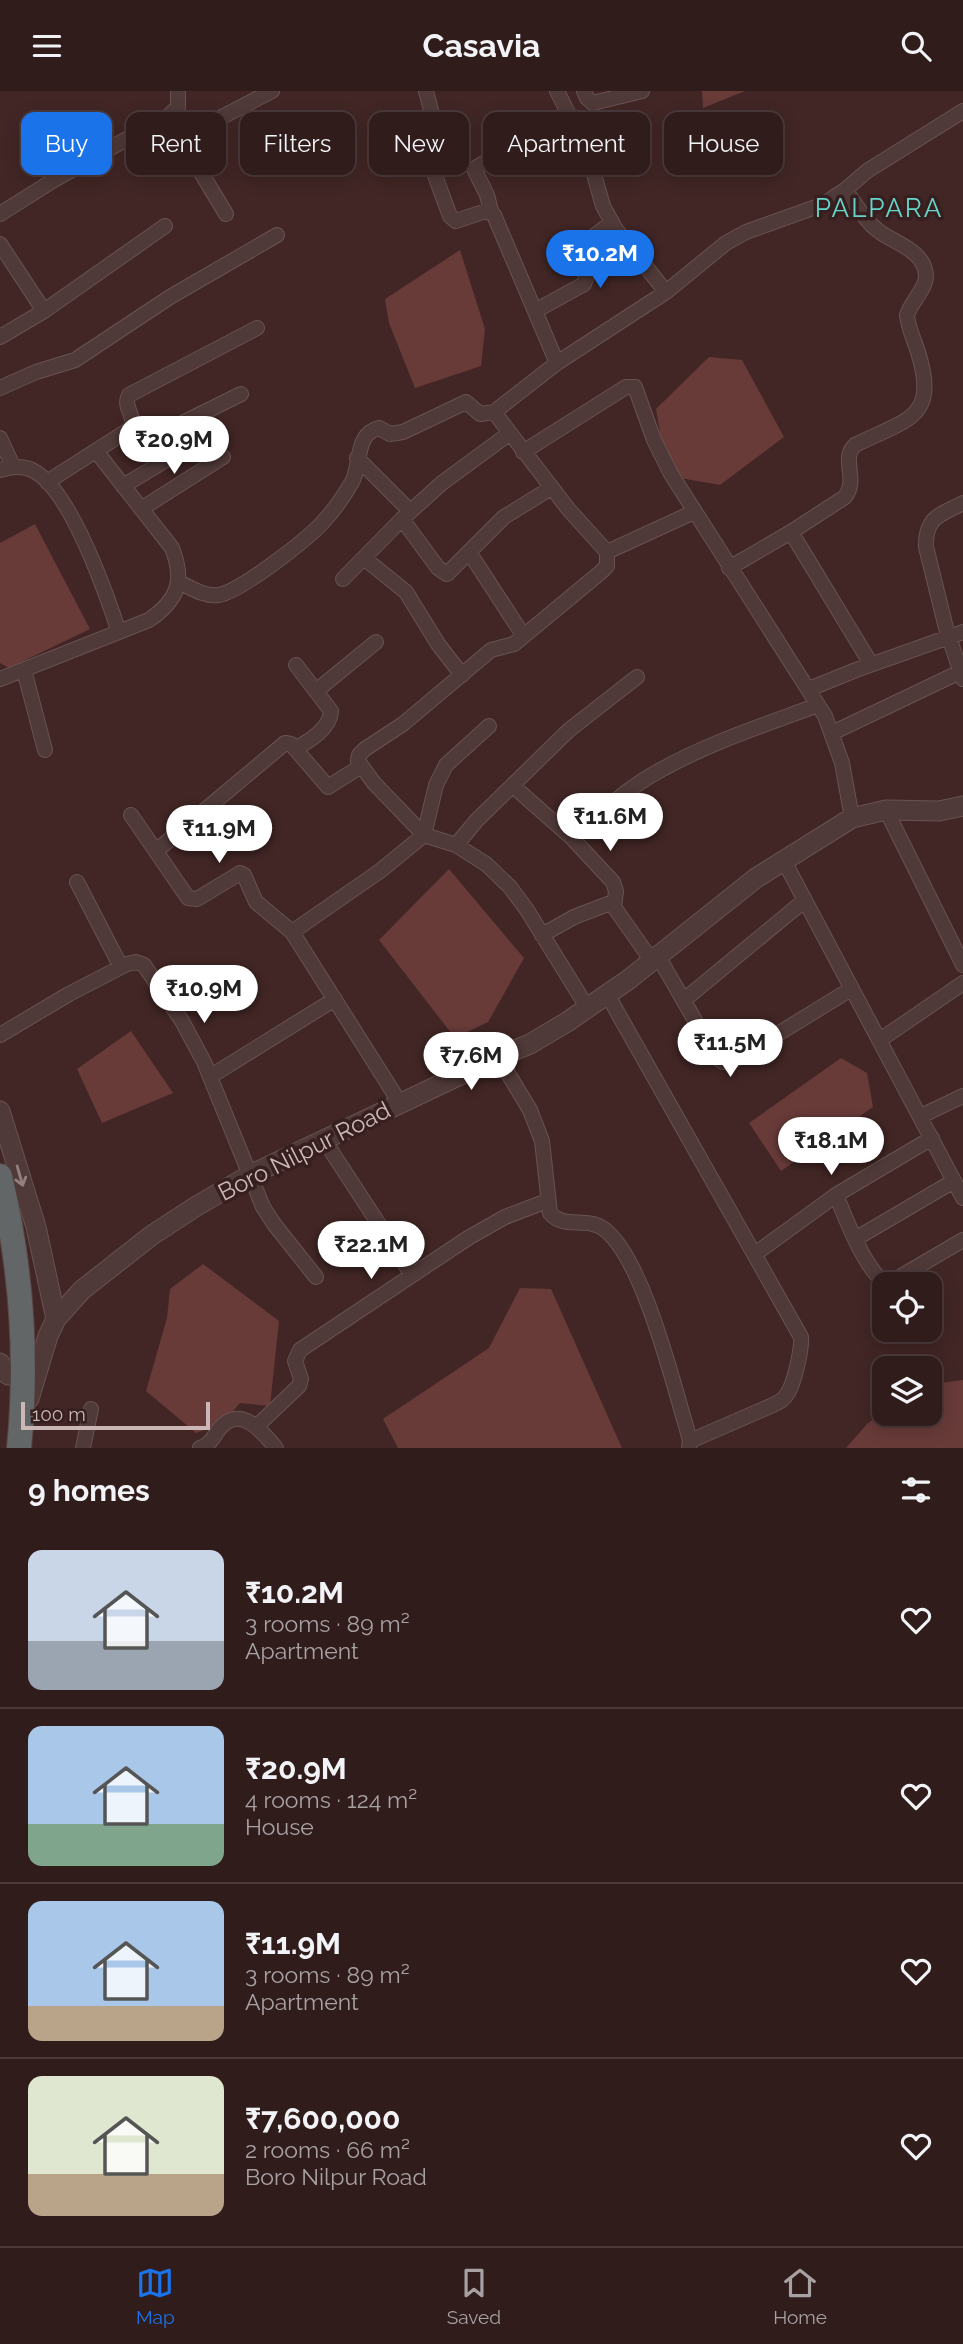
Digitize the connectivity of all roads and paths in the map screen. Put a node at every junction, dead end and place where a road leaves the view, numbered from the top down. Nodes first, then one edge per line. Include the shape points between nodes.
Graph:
1 (178, 91) edge
2 (272, 91) edge
3 (426, 91) edge
4 (557, 91) edge
5 (584, 91) edge
6 (642, 91) edge
7 (963, 111) edge
8 (173, 112) edge
9 (226, 115) edge
10 (126, 141) edge
11 (483, 164) edge
12 (203, 175) edge
13 (845, 190) junction
14 (491, 212) junction
15 (0, 214) edge
16 (226, 214) dead end
17 (612, 222) junction
18 (165, 226) dead end
19 (278, 235) dead end
20 (0, 244) edge
21 (666, 292) junction
22 (44, 311) junction
23 (536, 311) junction
24 (257, 328) dead end
25 (0, 337) edge
26 (557, 363) junction
27 (0, 388) edge
28 (241, 394) dead end
29 (494, 412) junction
30 (133, 425) junction
31 (510, 433) junction
32 (206, 436) dead end
33 (0, 438) edge
34 (96, 451) junction
35 (523, 452) junction
36 (223, 457) dead end
37 (357, 458) junction
38 (7, 468) edge
39 (47, 482) junction
40 (123, 486) junction
41 (551, 488) junction
42 (963, 503) edge
43 (141, 509) junction
44 (694, 512) junction
45 (406, 515) junction
46 (791, 531) junction
47 (469, 552) junction
48 (607, 552) junction
49 (364, 558) junction
50 (729, 568) junction
51 (343, 579) dead end
52 (179, 582) junction
53 (119, 632) junction
54 (957, 634) edge
55 (523, 635) junction
56 (376, 642) dead end
57 (872, 664) junction
58 (296, 665) dead end
59 (24, 670) junction
60 (462, 675) junction
61 (962, 675) edge
62 (637, 677) dead end
63 (0, 679) edge
64 (809, 689) junction
65 (316, 691) junction
66 (818, 705) junction
67 (489, 726) dead end
68 (832, 733) junction
69 (295, 749) junction
70 (46, 750) dead end
71 (360, 767) junction
72 (513, 786) junction
73 (962, 808) edge
74 (886, 810) junction
75 (131, 815) dead end
76 (852, 818) junction
77 (424, 835) junction
78 (572, 838) junction
79 (456, 845) junction
80 (156, 851) junction
81 (784, 861) junction
82 (77, 881) dead end
83 (804, 900) junction
84 (613, 902) junction
85 (292, 932) junction
86 (542, 935) junction
87 (655, 958) junction
88 (963, 965) edge
89 (121, 967) junction
90 (963, 983) edge
91 (851, 989) junction
92 (607, 994) junction
93 (335, 999) junction
94 (684, 1000) junction
95 (587, 1007) junction
96 (0, 1035) edge
97 (880, 1040) junction
98 (498, 1057) junction
99 (211, 1076) junction
100 (963, 1096) edge
101 (400, 1103) junction
102 (0, 1111) edge
103 (920, 1117) junction
104 (932, 1138) junction
105 (324, 1140) junction
106 (250, 1175) junction
107 (0, 1176) edge
108 (960, 1191) edge
109 (836, 1195) junction
110 (547, 1201) junction
111 (855, 1239) junction
112 (963, 1240) edge
113 (755, 1254) junction
114 (0, 1258) edge
115 (412, 1275) junction
116 (316, 1277) dead end
117 (56, 1319) junction
118 (4, 1369) edge
119 (91, 1409) dead end
120 (257, 1426) junction
121 (15, 1442) edge
122 (689, 1444) edge
123 (83, 1448) edge
124 (200, 1448) edge
125 (276, 1448) edge

1 - 8 street via 178,107
2 - 9 street
3 - 14 street via 433,118 421,138 450,216 456,221
4 - 17 street via 588,153
5 - 6 street via 593,103
7 - 13 street via 867,171
10 - 15 street
11 - 14 street via 475,171
12 - 16 street
13 - 21 street via 824,204 726,243
13 - 46 street via 873,227 922,263 925,283 907,315 926,394 914,415 850,450 852,479 845,497
14 - 23 street
17 - 21 street
17 - 23 street via 576,250 584,284
18 - 22 street
19 - 27 street via 170,297 75,360
20 - 22 street
21 - 26 street
22 - 25 street
23 - 26 street
24 - 30 street via 130,395 127,405
26 - 29 street
28 - 30 street via 156,436
29 - 31 street
29 - 37 street via 480,414 466,402 396,434 373,429
30 - 34 street
31 - 35 street
31 - 45 street
32 - 40 street
33 - 38 street
34 - 39 street
34 - 40 street
35 - 41 street
35 - 44 street via 631,385 638,391 654,440
36 - 43 street
37 - 45 street
37 - 52 street via 353,479 325,520 240,586 216,596
38 - 39 street via 32,470
39 - 53 street via 85,545
40 - 43 street
41 - 47 street via 504,517
41 - 48 street
42 - 54 street via 936,517 926,534 942,615
43 - 52 street via 172,548
44 - 48 street
44 - 50 street
45 - 47 street via 442,573 452,572
45 - 49 street
46 - 50 street
46 - 57 street
47 - 55 street
48 - 55 street via 607,566 601,572
49 - 51 street
49 - 60 street via 406,592
50 - 64 street
52 - 53 street via 164,610
53 - 59 street
54 - 57 street
54 - 61 street
55 - 60 street via 510,646 491,650
56 - 65 street
57 - 64 street
58 - 65 street
59 - 63 street
59 - 70 street
60 - 71 street via 365,749 359,755
61 - 68 street
62 - 72 street via 576,724
64 - 66 street
65 - 69 street via 331,718
66 - 68 street
66 - 78 street via 656,772
67 - 77 street via 446,765 436,785
68 - 76 street
69 - 71 street via 328,787
69 - 80 street via 291,744 279,746
71 - 77 street
72 - 78 street
72 - 79 street
73 - 74 street, Boro Nilpur Road
74 - 76 street, Boro Nilpur Road
74 - 88 street
75 - 80 street
76 - 81 street, Boro Nilpur Road
77 - 79 street
77 - 85 street
78 - 84 street via 613,882
79 - 86 street via 510,887
80 - 85 street via 193,900 240,873 244,875 256,902
81 - 83 street
81 - 87 street, Boro Nilpur Road
82 - 89 street
83 - 91 street
83 - 94 street
84 - 86 street
84 - 87 street
85 - 93 street
86 - 95 street
87 - 92 street, Boro Nilpur Road
87 - 94 street
89 - 96 street
89 - 99 street via 136,962 144,965 182,1021
90 - 97 street
91 - 94 street via 742,1056 723,1062
91 - 97 street
92 - 95 street, Boro Nilpur Road
92 - 113 street
93 - 99 street
93 - 101 street
95 - 98 street, Boro Nilpur Road via 530,1044
97 - 103 street
98 - 101 street, Boro Nilpur Road
98 - 110 street via 530,1110 542,1141
99 - 106 street
100 - 103 street
101 - 105 street, Boro Nilpur Road
102 -> 117 street via 36,1227
103 - 104 street
104 - 108 street
104 - 109 street
105 - 106 street, Boro Nilpur Road
105 - 115 street
106 - 116 street via 274,1224
106 - 117 street, Boro Nilpur Road via 129,1252 82,1290
107 - 121 highway via 18,1265 22,1346
108 - 111 street
109 - 111 street
109 - 113 street
110 - 115 street via 505,1217
110 - 122 street via 556,1220 585,1221 603,1229 624,1252 641,1286
111 - 112 street via 884,1282 898,1279
113 - 122 street via 801,1337 790,1391 773,1405
114 - 118 highway via 6,1322
115 - 120 street via 300,1350 295,1361 299,1386
117 - 121 street, Boro Nilpur Road
118 - 121 highway
119 - 123 street
120 - 124 street via 241,1418 231,1420 213,1441
120 - 125 street

